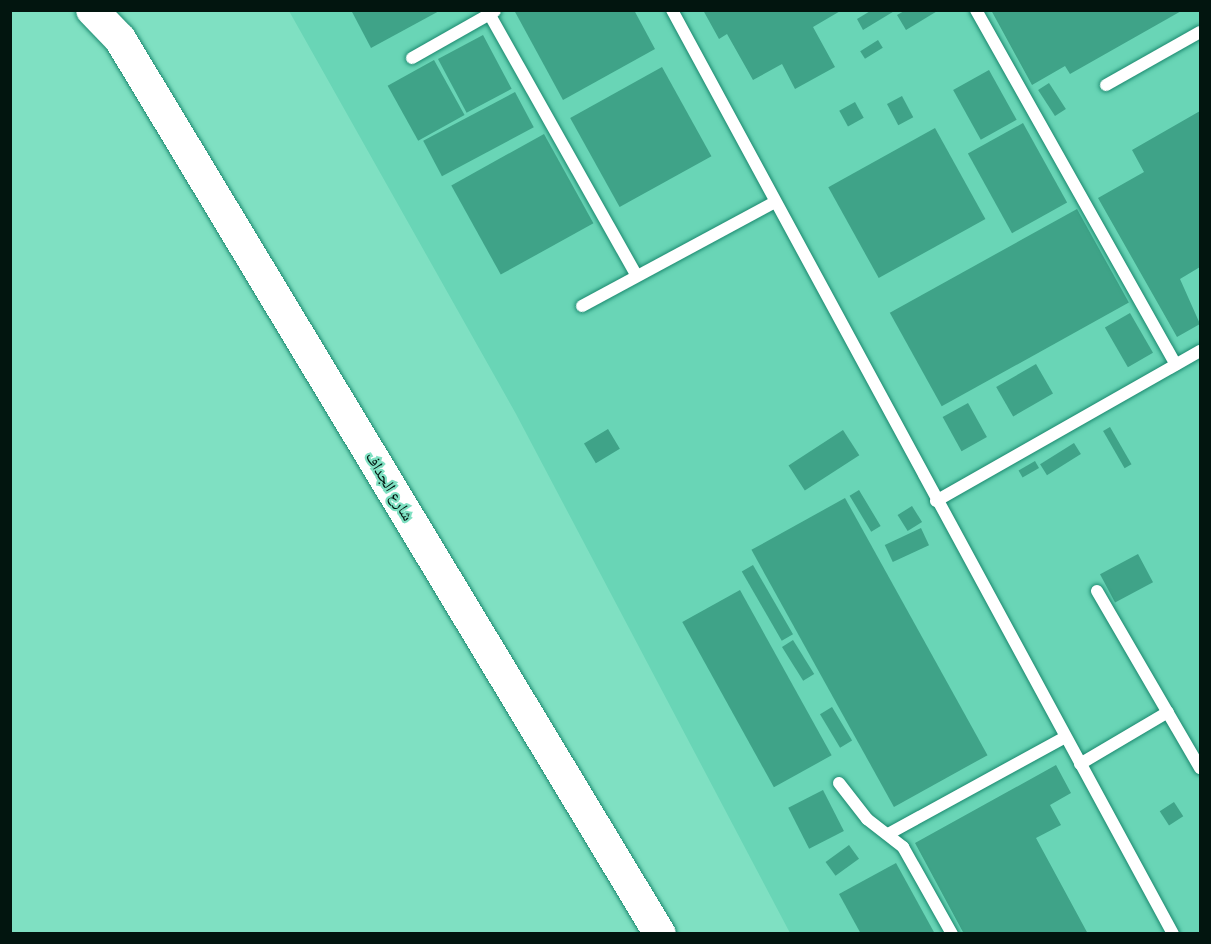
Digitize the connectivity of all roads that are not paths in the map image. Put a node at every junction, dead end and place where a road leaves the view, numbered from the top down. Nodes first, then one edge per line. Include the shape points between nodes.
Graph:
1 (92, 10) edge
2 (672, 10) edge
3 (976, 10) edge
4 (491, 12) edge
5 (117, 25) edge
6 (1200, 32) edge
7 (412, 58) dead end
8 (1106, 85) dead end
9 (775, 202) junction
10 (638, 276) junction
11 (582, 306) dead end
12 (1200, 351) edge
13 (1176, 365) junction
14 (936, 501) junction
15 (1097, 591) dead end
16 (1168, 712) junction
17 (1065, 737) junction
18 (1080, 764) junction
19 (1200, 768) edge
20 (839, 783) dead end
21 (890, 833) junction
22 (660, 933) edge
23 (952, 933) edge
24 (1173, 933) edge

1 - 5 street, شارع الجداف
2 - 9 lane
3 - 13 lane
4 - 7 lane
4 - 10 lane
5 - 22 street, شارع الجداف
6 - 8 lane
9 - 10 lane
9 - 14 lane
10 - 11 lane
12 - 13 lane
13 - 14 lane
14 - 17 lane
15 - 16 lane
16 - 18 lane
16 - 19 lane
17 - 18 lane
17 - 21 lane
18 - 24 lane
20 - 21 lane via 867,819
21 - 23 lane

